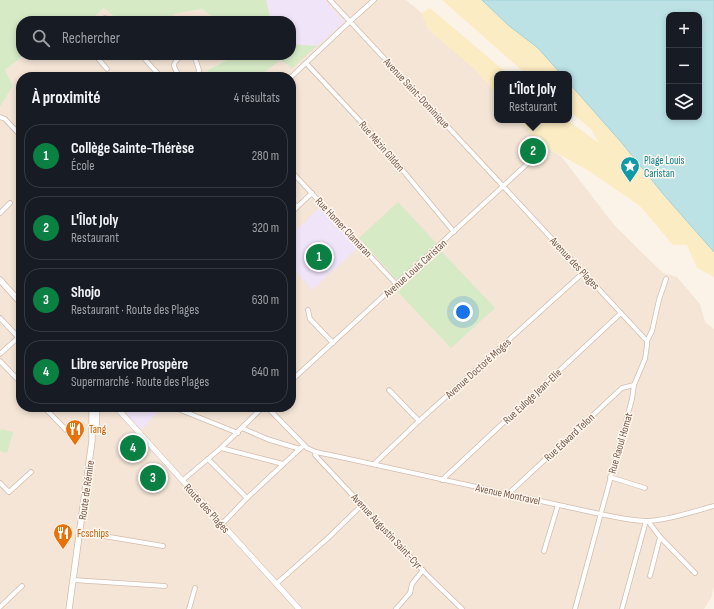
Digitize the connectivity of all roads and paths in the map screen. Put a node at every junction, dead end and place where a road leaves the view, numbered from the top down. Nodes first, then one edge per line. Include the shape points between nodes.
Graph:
1 (330, 0) edge
2 (374, 0) edge
3 (350, 22) junction
4 (99, 60) edge
5 (146, 60) edge
6 (176, 60) edge
7 (196, 60) edge
8 (306, 63) junction
9 (107, 69) dead end
10 (156, 72) edge
11 (177, 72) edge
12 (199, 72) edge
13 (296, 73) edge
14 (0, 117) edge
15 (16, 131) edge
16 (538, 154) dead end
17 (296, 178) edge
18 (504, 186) junction
19 (312, 193) junction
20 (10, 203) dead end
21 (297, 208) edge
22 (0, 213) edge
23 (454, 232) junction
24 (584, 272) junction
25 (666, 279) dead end
26 (0, 280) edge
27 (397, 285) junction
28 (16, 298) edge
29 (308, 310) dead end
30 (621, 313) junction
31 (0, 318) edge
32 (16, 332) edge
33 (16, 339) edge
34 (646, 341) junction
35 (333, 343) junction
36 (0, 354) edge
37 (0, 361) edge
38 (296, 376) edge
39 (16, 378) edge
40 (634, 385) junction
41 (389, 390) dead end
42 (49, 412) edge
43 (96, 412) edge
44 (121, 412) edge
45 (186, 412) edge
46 (258, 412) edge
47 (272, 412) edge
48 (419, 421) junction
49 (242, 428) junction
50 (66, 430) dead end
51 (238, 432) junction
52 (304, 445) junction
53 (222, 448) junction
54 (300, 449) junction
55 (316, 452) junction
56 (208, 459) junction
57 (283, 464) junction
58 (374, 464) junction
59 (31, 472) dead end
60 (610, 477) junction
61 (183, 480) junction
62 (442, 480) junction
63 (0, 483) edge
64 (645, 488) dead end
65 (508, 494) junction
66 (247, 498) junction
67 (362, 505) junction
68 (558, 505) junction
69 (714, 506) edge
70 (600, 514) junction
71 (647, 521) junction
72 (222, 524) junction
73 (80, 532) junction
74 (660, 536) junction
75 (162, 546) dead end
76 (544, 552) dead end
77 (423, 570) junction
78 (695, 573) dead end
79 (650, 576) dead end
80 (73, 580) junction
81 (276, 584) junction
82 (22, 586) dead end
83 (165, 586) dead end
84 (195, 588) dead end
85 (0, 607) edge
86 (69, 609) edge
87 (189, 609) edge
88 (299, 609) edge
89 (396, 609) edge
90 (462, 609) edge
91 (575, 609) edge
92 (622, 609) edge

1 - 3 street, Avenue Saint-Dominique
2 - 3 street
3 - 8 street
3 - 18 street, Avenue Saint-Dominique
4 - 9 street
5 - 10 street
6 - 11 street via 173,65
7 - 12 street
8 - 13 street
8 - 23 street, Rue Mézin Gildon via 375,137
14 - 15 street
16 - 18 street, Avenue Louis Caristan
17 - 19 street, Rue Homer Clamaran
18 - 23 street, Avenue Louis Caristan
18 - 24 street, Avenue des Plages
19 - 21 street
19 - 27 street, Rue Homer Clamaran
20 - 22 street
23 - 27 street, Avenue Louis Caristan
24 - 30 street, Avenue des Plages
24 - 48 street, Avenue Doctoré Moges
25 - 34 street, Rue Raoul Homat via 652,331
26 - 28 main road
27 - 35 street, Avenue Louis Caristan
29 - 35 street via 310,319
30 - 34 street, Avenue des Plages
30 - 62 street, Rue Euloge Jean-Elie
31 - 32 street
33 - 36 street
34 - 40 street, Rue Raoul Homat via 645,359
35 - 38 street, Avenue Louis Caristan
37 - 39 street
40 - 60 street, Rue Raoul Homat
40 - 65 street, Rue Edward Telon via 622,388
41 - 48 street
42 - 50 street
43 - 73 main road, Route de Rémire
44 - 61 street, Route des Plages
45 - 51 street
46 - 49 street
47 - 52 street, Avenue Montravel
48 - 58 street, Avenue Doctoré Moges
49 - 51 street
49 - 54 street
51 - 53 street
52 - 54 street
52 - 55 street, Avenue Montravel
53 - 56 street
53 - 57 street
54 - 57 street
55 - 58 street, Avenue Montravel
55 - 67 street, Avenue Augustin Saint-Cyr via 315,455
56 - 61 street
56 - 66 street
57 - 66 street
58 - 62 street, Avenue Montravel
59 - 63 street via 9,492
60 - 64 street
60 - 70 street, Rue Raoul Homat
61 - 72 street, Route des Plages
62 - 65 street, Avenue Montravel
65 - 68 street, Avenue Montravel
66 - 72 street
67 - 77 street, Avenue Augustin Saint-Cyr
67 - 81 street
68 - 70 street, Avenue Montravel
68 - 76 street
69 - 71 street, Avenue Montravel via 679,516
70 - 71 street, Avenue Montravel
70 - 91 street, Rue Raoul Homat
71 - 74 street
71 - 92 street
72 - 81 street, Route des Plages
73 - 75 street
73 - 80 main road, Route de Rémire
74 - 78 street
74 - 79 street
77 - 89 street via 412,584 410,593
77 - 90 street, Avenue Augustin Saint-Cyr
80 - 83 street
80 - 86 main road, Route de Rémire
81 - 88 street, Route des Plages
82 - 85 street
84 - 87 street

